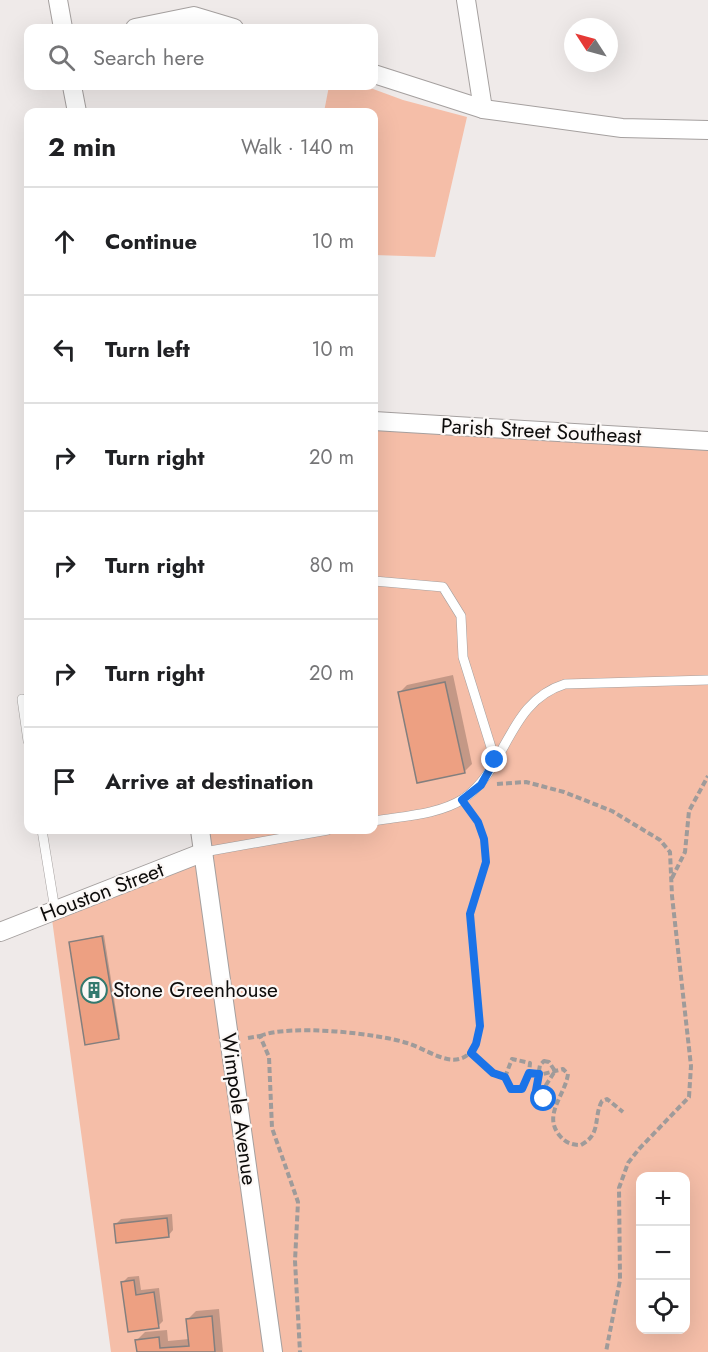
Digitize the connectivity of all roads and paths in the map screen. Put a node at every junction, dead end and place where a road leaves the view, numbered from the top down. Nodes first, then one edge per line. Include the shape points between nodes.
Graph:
1 (58, 0) edge
2 (466, 0) edge
3 (62, 24) edge
4 (155, 24) edge
5 (221, 24) edge
6 (378, 75) edge
7 (73, 90) edge
8 (76, 108) edge
9 (483, 109) junction
10 (708, 130) edge
11 (378, 421) edge
12 (708, 441) edge
13 (378, 581) edge
14 (708, 680) edge
15 (22, 699) dead end
16 (24, 713) edge
17 (495, 760) junction
18 (708, 776) edge
19 (481, 785) junction
20 (462, 800) junction
21 (378, 820) edge
22 (43, 834) edge
23 (201, 834) edge
24 (305, 834) edge
25 (204, 852) junction
26 (671, 879) junction
27 (55, 910) junction
28 (0, 932) edge
29 (260, 1036) junction
30 (230, 1042) junction
31 (471, 1053) junction
32 (555, 1071) junction
33 (529, 1073) junction
34 (539, 1074) junction
35 (505, 1077) junction
36 (623, 1112) dead end
37 (273, 1352) edge
38 (300, 1352) edge
39 (606, 1352) edge

1 - 3 street
2 - 9 street
4 - 5 street via 194,16
6 - 9 street
7 - 8 street
9 - 10 street via 622,128
11 - 12 street, Parish Street Southeast
13 - 17 lane via 443,587 461,616 463,657
14 - 17 lane via 565,684 548,689 525,710
15 - 16 lane
17 - 19 lane
18 - 26 path via 689,810 685,852
19 - 20 lane
19 - 26 path via 526,782 612,811 660,840 670,852
20 - 21 lane via 442,809
20 - 31 path via 478,822 486,862 470,914 480,1026
22 - 27 lane
23 - 25 street, Wimpole Avenue
24 - 25 lane
25 - 27 street, Houston Street
25 - 30 street, Wimpole Avenue
26 - 39 path via 691,1066 689,1097 628,1163 619,1188 620,1280
27 - 28 street, Houston Street
29 - 30 path
29 - 31 path via 272,1031 316,1031 398,1041 459,1060
29 - 38 path via 269,1057 272,1128 298,1202
30 - 37 street, Wimpole Avenue
31 - 35 path via 493,1073
32 - 34 path
32 - 34 path via 544,1061
32 - 34 path via 546,1085 544,1099 535,1096
32 - 36 path via 563,1069 568,1074 552,1116 565,1141 572,1145 586,1143 598,1126 602,1101 607,1099
33 - 34 path
33 - 35 path via 522,1089 517,1090 511,1089
33 - 35 path via 530,1063 513,1059

